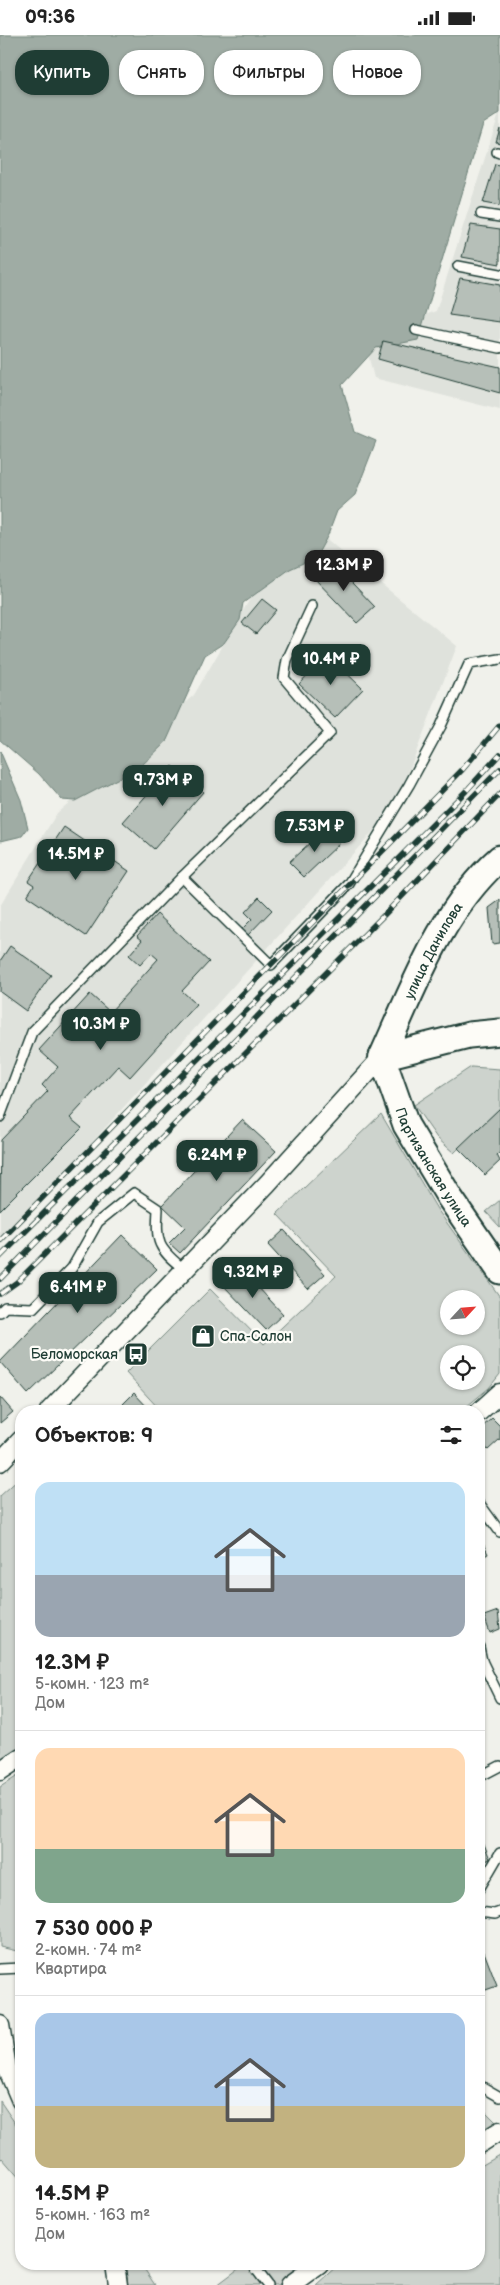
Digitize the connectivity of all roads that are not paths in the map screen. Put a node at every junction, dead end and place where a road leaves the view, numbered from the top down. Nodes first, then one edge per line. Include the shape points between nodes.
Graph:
1 (481, 213) dead end
2 (500, 217) edge
3 (458, 266) dead end
4 (500, 275) edge
5 (416, 330) dead end
6 (500, 348) edge
7 (312, 606) dead end
8 (500, 659) edge
9 (500, 858) edge
10 (182, 877) junction
11 (500, 1032) edge
12 (382, 1057) junction
13 (0, 1117) edge
14 (185, 1270) junction
15 (500, 1271) edge
16 (0, 1312) edge
17 (500, 1393) edge
18 (55, 1405) edge
19 (485, 1407) edge
20 (15, 1446) edge
21 (0, 1462) edge
22 (485, 1512) edge
23 (500, 1533) edge
24 (485, 1671) edge
25 (500, 1698) edge
26 (15, 1761) edge
27 (500, 1766) edge
28 (0, 1771) edge
29 (485, 1774) edge
30 (500, 1853) edge
31 (485, 1879) edge
32 (500, 1911) edge
33 (485, 1912) edge
34 (15, 1968) edge
35 (0, 1969) edge
36 (0, 2025) edge
37 (15, 2087) edge
38 (485, 2088) edge
39 (500, 2097) edge
40 (500, 2131) edge
41 (485, 2140) edge
42 (116, 2270) edge
43 (257, 2270) edge
44 (311, 2270) edge
45 (118, 2285) edge
46 (268, 2285) edge
47 (290, 2285) edge

1 - 2 lane
3 - 4 lane
5 - 6 lane
7 - 10 lane via 287,660 284,678 330,733
8 - 10 lane via 470,664 409,785 348,884 271,965
9 - 12 main road, улица Данилова via 482,873 439,934
10 - 13 lane via 32,1032
11 - 12 main road via 469,1035
12 - 14 street
12 - 15 main road, Партизанская улица via 406,1125 450,1198
14 - 16 lane via 166,1255 156,1236 158,1209 134,1193 98,1222 72,1267 33,1308 5,1307
14 - 18 street
17 - 19 street
20 - 21 street
22 - 23 lane
24 - 25 lane
26 - 28 street
27 - 29 lane
30 - 31 lane
32 - 33 lane
34 - 35 lane
36 - 37 street via 7,2068
38 - 39 lane
40 - 41 street
42 - 45 street
43 - 46 lane
44 - 47 street

